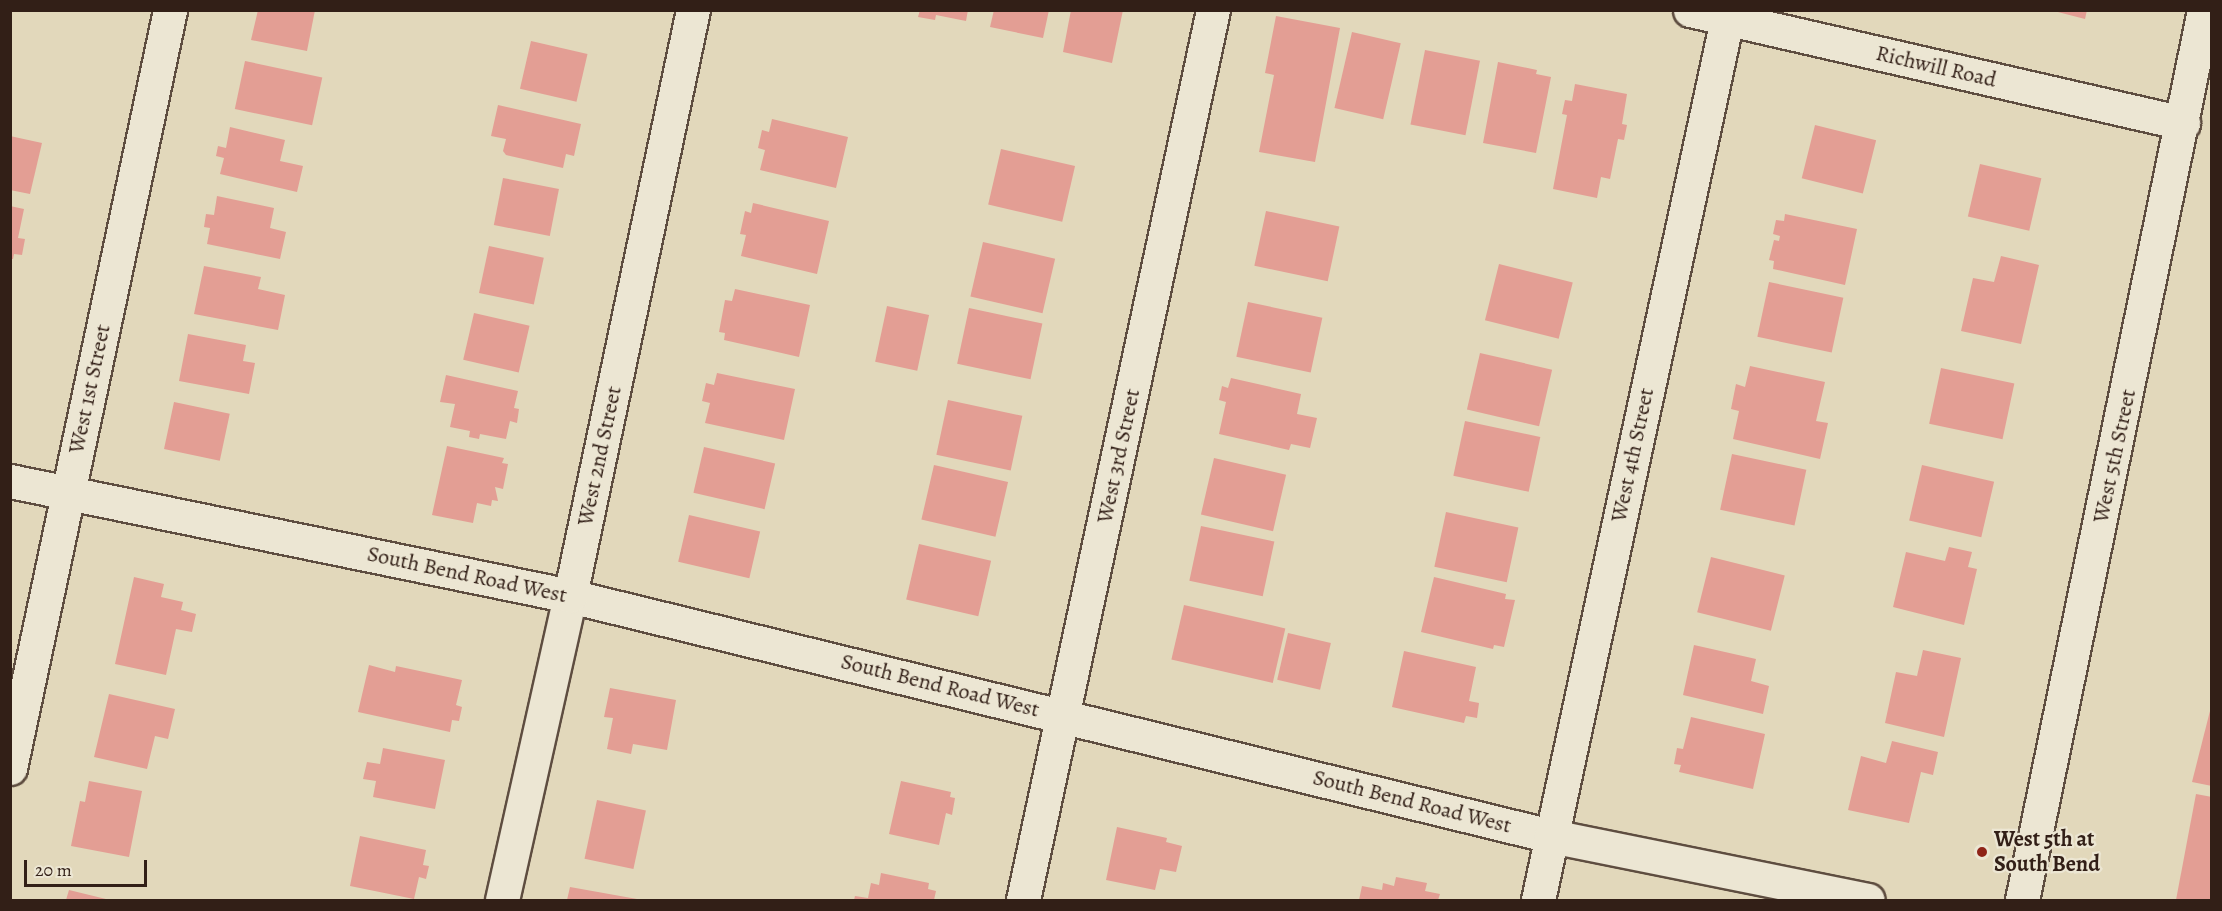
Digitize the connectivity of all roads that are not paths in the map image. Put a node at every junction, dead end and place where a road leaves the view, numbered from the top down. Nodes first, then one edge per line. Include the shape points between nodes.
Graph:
1 (170, 10) edge
2 (693, 10) edge
3 (1213, 10) edge
4 (1689, 10) edge
5 (2204, 10) edge
6 (1728, 15) edge
7 (2183, 123) junction
8 (10, 481) edge
9 (68, 494) junction
10 (570, 596) junction
11 (1064, 717) junction
12 (10, 768) edge
13 (1551, 836) junction
14 (502, 900) edge
15 (1023, 900) edge
16 (1538, 900) edge
17 (1868, 900) edge
18 (2022, 900) edge

1 - 9 street, West 1st Street
2 - 10 street, West 2nd Street
3 - 11 street, West 3rd Street
4 - 6 street, Richwill Road
5 - 7 street, West 5th Street
6 - 7 street, Richwill Road
6 - 13 street, West 4th Street
7 - 18 street, West 5th Street
8 - 9 street, South Bend Road West
9 - 10 street, South Bend Road West
9 - 12 street, West 1st Street
10 - 11 street, South Bend Road West
10 - 14 street, West 2nd Street
11 - 13 street, South Bend Road West
11 - 15 street, West 3rd Street
13 - 16 street, West 4th Street
13 - 17 street, South Bend Road West

